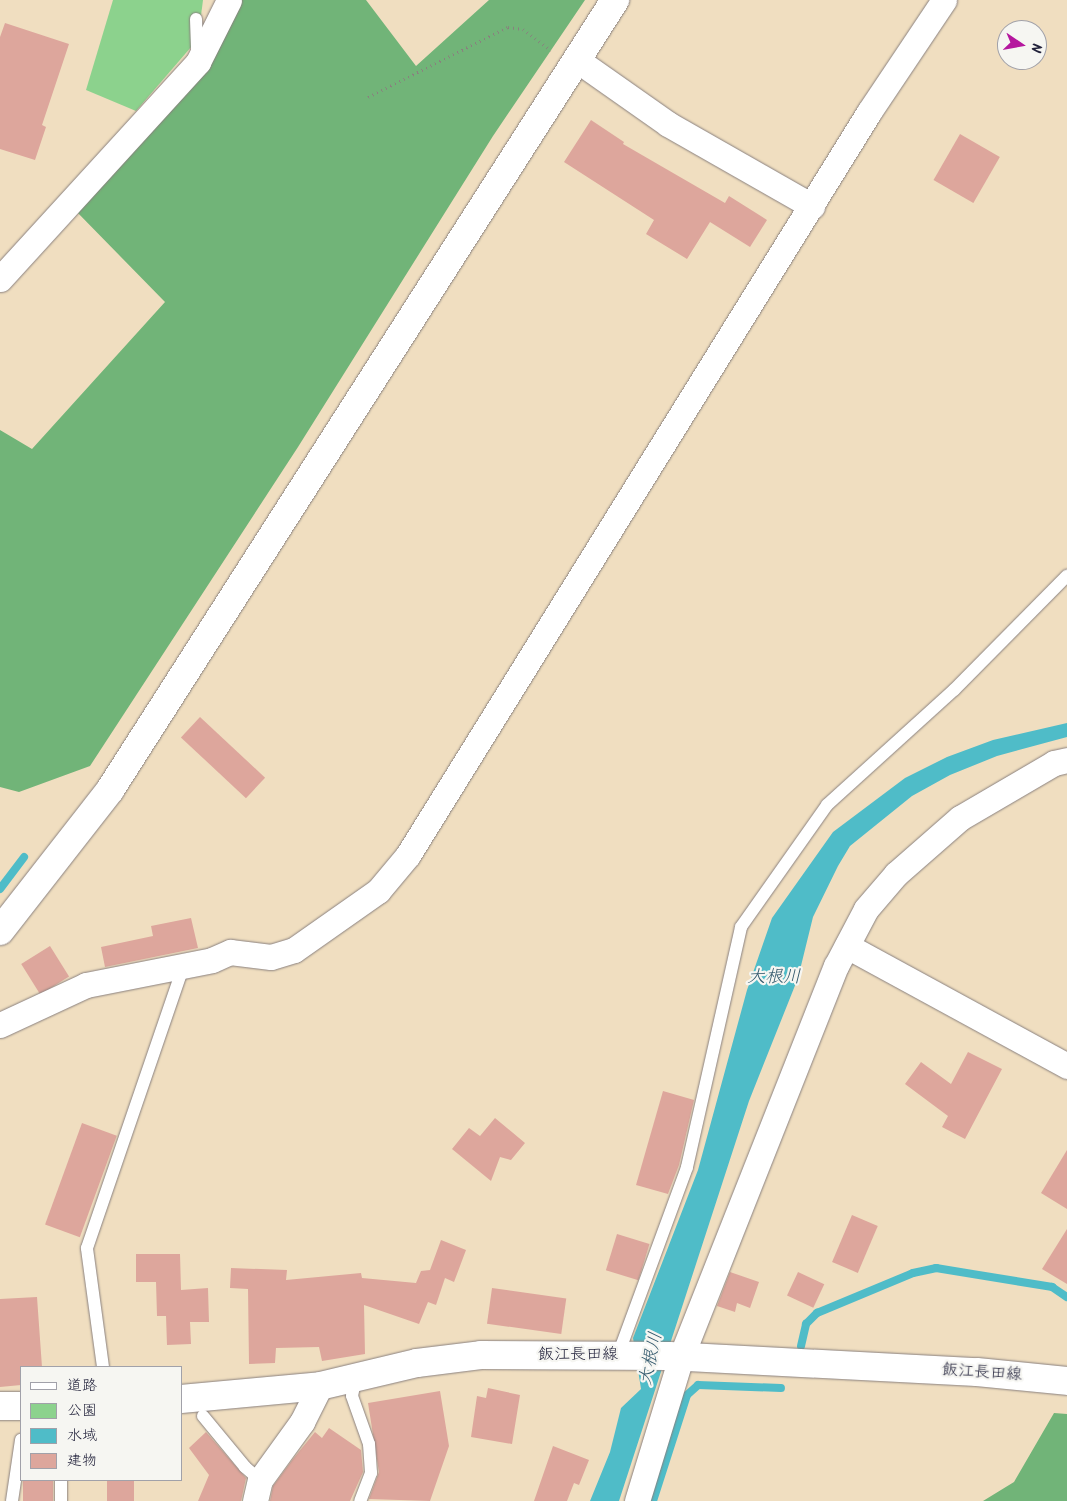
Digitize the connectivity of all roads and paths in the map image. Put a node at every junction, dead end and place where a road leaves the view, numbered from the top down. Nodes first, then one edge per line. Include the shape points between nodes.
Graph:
1 (229, 0) edge
2 (616, 0) edge
3 (944, 0) edge
4 (196, 19) dead end
5 (567, 58) junction
6 (198, 62) junction
7 (368, 98) dead end
8 (812, 206) junction
9 (0, 279) edge
10 (1067, 576) edge
11 (1067, 760) edge
12 (0, 931) edge
13 (847, 946) junction
14 (184, 965) junction
15 (0, 1025) edge
16 (1067, 1066) edge
17 (625, 1354) junction
18 (675, 1357) junction
19 (103, 1366) edge
20 (356, 1377) junction
21 (1067, 1381) edge
22 (320, 1386) junction
23 (182, 1399) edge
24 (0, 1406) edge
25 (20, 1406) edge
26 (202, 1416) dead end
27 (20, 1447) edge
28 (61, 1481) edge
29 (258, 1490) edge
30 (12, 1501) edge
31 (61, 1501) edge
32 (360, 1501) edge
33 (637, 1501) edge

1 - 6 street
2 - 5 street
3 - 8 street via 869,112
4 - 6 lane
5 - 7 path via 523,29 508,27
5 - 8 street via 668,124
5 - 12 street via 110,790
6 - 9 street
8 - 14 street via 408,854 378,891 294,950 271,957 230,952
10 - 17 lane via 954,690 827,805 742,926 687,1167
11 - 13 street via 1054,763 960,818 896,874 866,910
13 - 16 street
13 - 18 street
14 - 15 street via 86,985
14 - 19 lane via 87,1248
17 - 18 street, 飯江長田線
17 - 20 street, 飯江長田線 via 481,1355 417,1363
18 - 21 street, 飯江長田線 via 978,1372
18 - 33 street
20 - 22 street, 飯江長田線
20 - 32 lane via 352,1396 369,1444 371,1473
22 - 23 street, 飯江長田線
22 - 29 street via 302,1422
24 - 25 street
26 - 29 lane via 245,1466
27 - 30 lane
28 - 31 lane

